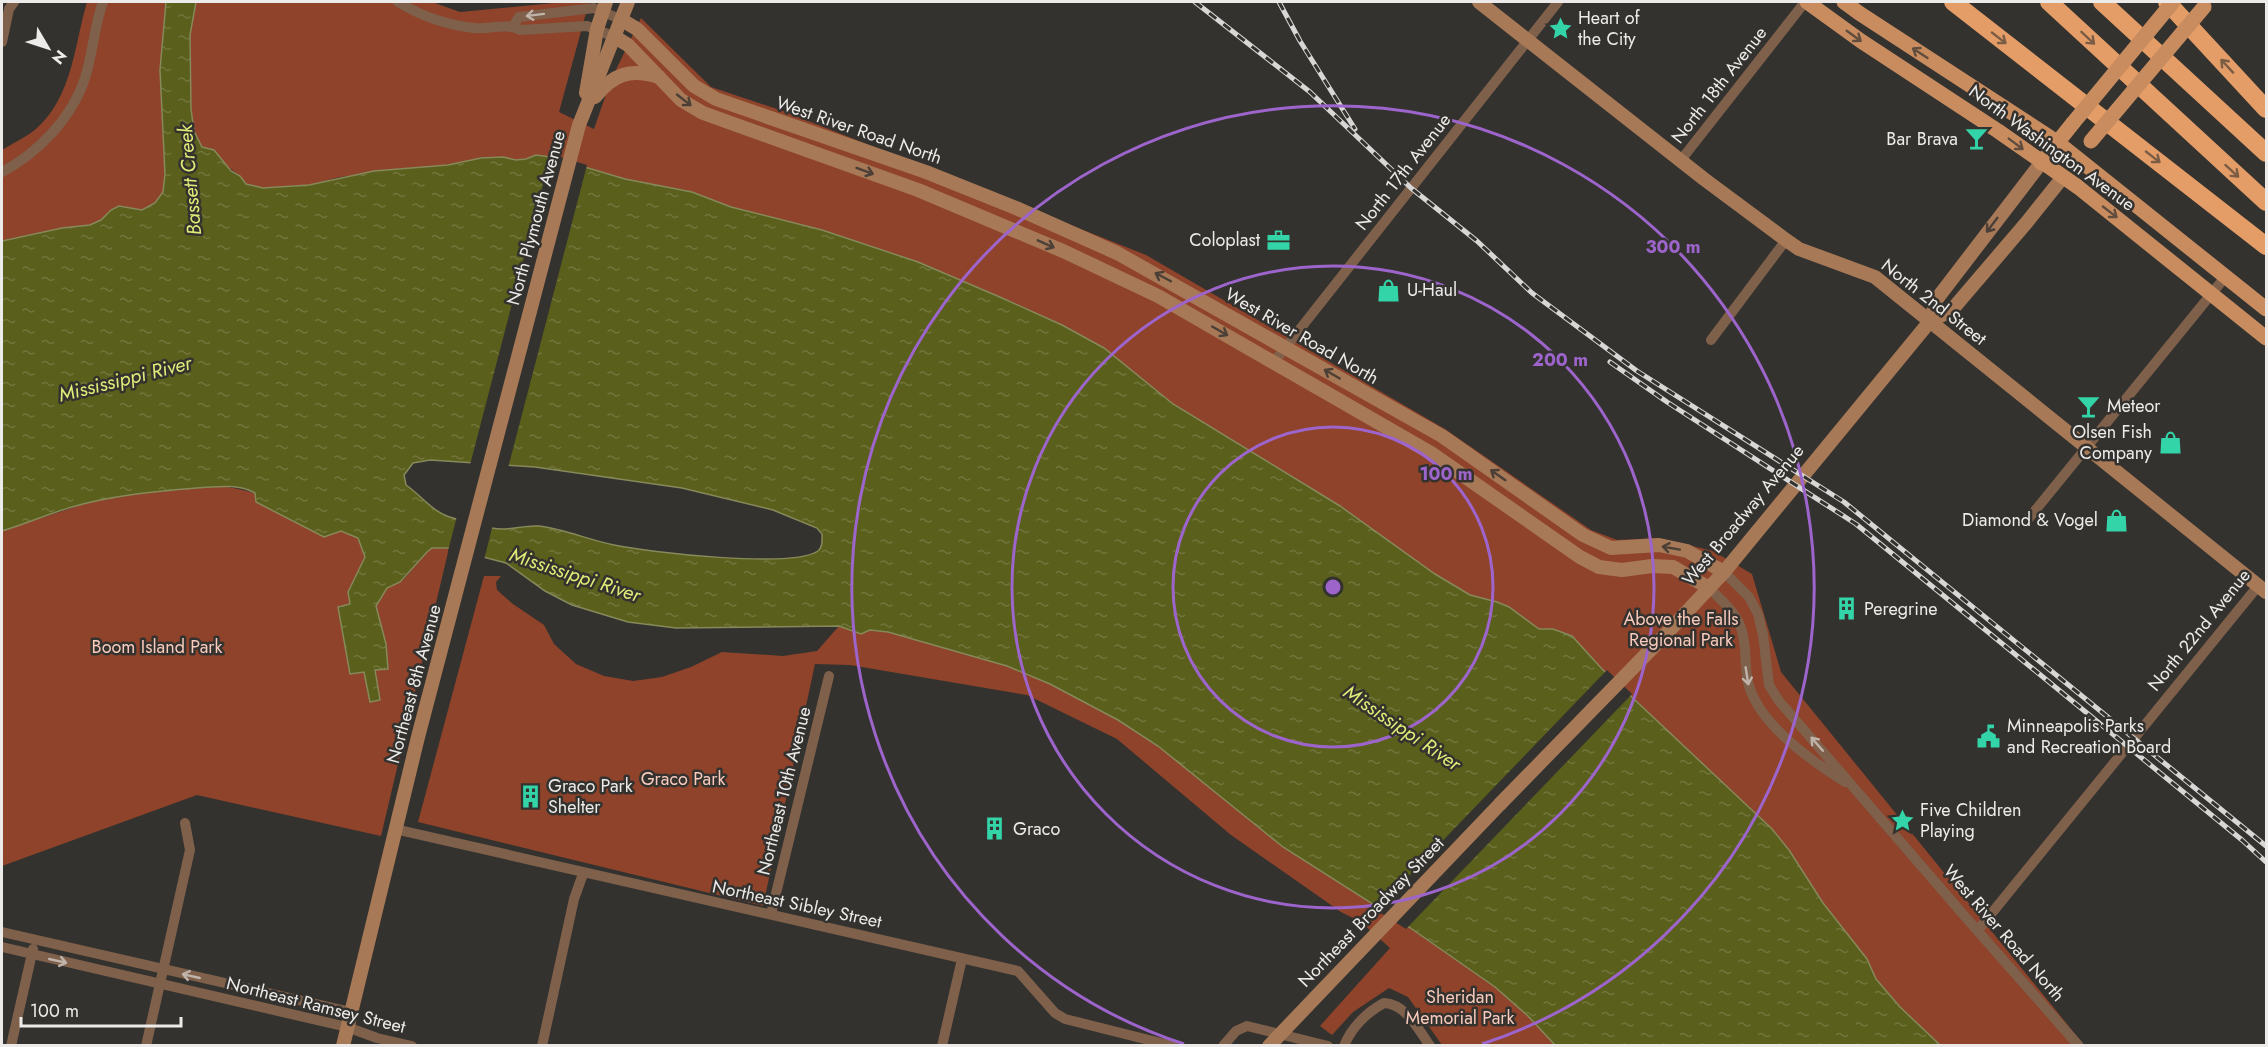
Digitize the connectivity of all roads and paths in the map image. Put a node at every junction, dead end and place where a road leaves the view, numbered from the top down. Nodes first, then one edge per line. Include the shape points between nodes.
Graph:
1 (14, 2) edge
2 (103, 2) edge
3 (398, 2) edge
4 (628, 2) edge
5 (1479, 2) edge
6 (1558, 2) edge
7 (1806, 2) edge
8 (1844, 2) edge
9 (1953, 2) edge
10 (2049, 2) edge
11 (2103, 2) edge
12 (2167, 2) edge
13 (2173, 2) edge
14 (2206, 4) edge
15 (604, 7) edge
16 (622, 21) junction
17 (513, 26) junction
18 (597, 29) junction
19 (615, 37) junction
20 (1528, 39) junction
21 (2, 42) edge
22 (661, 78) junction
23 (2266, 109) edge
24 (581, 119) junction
25 (781, 121) junction
26 (775, 139) junction
27 (2049, 153) junction
28 (2266, 153) edge
29 (1681, 160) junction
30 (2070, 167) junction
31 (2, 172) edge
32 (926, 172) junction
33 (918, 190) junction
34 (2266, 202) edge
35 (1786, 240) junction
36 (2266, 246) edge
37 (2226, 276) junction
38 (2213, 293) junction
39 (2266, 309) edge
40 (1931, 320) junction
41 (524, 333) joint
42 (2266, 338) edge
43 (1711, 340) dead end
44 (1286, 347) junction
45 (1274, 362) junction
46 (2086, 446) junction
47 (2029, 518) dead end
48 (1724, 572) junction
49 (2264, 584) edge
50 (1709, 588) junction
51 (829, 676) dead end
52 (1855, 788) junction
53 (1500, 804) joint
54 (185, 823) dead end
55 (395, 829) junction
56 (583, 874) junction
57 (771, 914) junction
58 (1978, 930) junction
59 (2, 932) edge
60 (35, 940) junction
61 (2, 947) edge
62 (32, 955) junction
63 (962, 958) junction
64 (163, 969) junction
65 (160, 984) junction
66 (351, 1012) junction
67 (347, 1027) junction
68 (11, 1046) edge
69 (146, 1046) edge
70 (343, 1046) edge
71 (412, 1046) edge
72 (542, 1046) edge
73 (942, 1046) edge
74 (1173, 1046) edge
75 (1223, 1046) edge
76 (1269, 1046) edge
77 (1328, 1046) edge
78 (1344, 1046) edge
79 (1430, 1046) edge
80 (2079, 1046) edge

1 - 21 street
2 - 31 street via 85,78 73,104 47,139
3 - 17 street via 456,25
4 - 16 street, North Plymouth Avenue
5 - 20 street, North 2nd Street
6 - 20 street, North 17th Avenue
7 -> 27 main road, North Washington Avenue via 1998,131
7 - 29 street, North 18th Avenue
27 -> 8 main road, North Washington Avenue
9 -> 36 highway
10 -> 34 highway
11 - 28 highway
23 -> 12 highway
13 - 27 main road, West Broadway Avenue, bridge
14 - 30 main road, West Broadway Avenue, bridge
15 - 16 street
15 -> 17 street via 519,17
15 - 18 street, North Plymouth Avenue
16 - 19 street, North Plymouth Avenue
16 - 25 street, West River Road North via 637,29 694,86 716,99
17 - 18 street via 520,30 587,26
18 - 19 street
18 - 24 street, North Plymouth Avenue
19 - 22 street, West River Road North
19 - 24 street, North Plymouth Avenue
20 - 29 street, North 2nd Street
20 - 44 street, North 17th Avenue
22 - 24 street via 646,73 619,76 606,84
22 -> 26 street, West River Road North via 681,100 703,113
24 - 41 street, North Plymouth Avenue
25 - 26 street
25 - 32 street, West River Road North
26 -> 33 street, West River Road North
27 - 30 main road, North Washington Avenue
27 - 30 main road, North Washington Avenue
27 -> 40 street, West Broadway Avenue via 1936,300
29 - 35 street, North 2nd Street
30 - 37 main road, North Washington Avenue
30 -> 38 main road, North Washington Avenue
30 - 40 street, West Broadway Avenue via 1951,311
32 - 33 street
44 -> 32 street, West River Road North via 1118,253
33 -> 45 street, West River Road North via 1107,271
35 - 40 street, North 2nd Street via 1799,249 1867,272
35 - 43 street
37 - 38 street
37 - 39 main road, North Washington Avenue
38 - 42 main road, North Washington Avenue
38 - 46 street
40 - 46 street, North 2nd Street
40 - 48 street, West Broadway Avenue
41 - 55 street, Northeast 8th Avenue
44 - 45 street, North 17th Avenue
48 -> 44 street, West River Road North via 1687,550 1659,546 1611,548 1583,535 1442,436
45 - 50 street, West River Road North via 1431,453 1599,567 1673,567
46 - 47 street
46 - 49 street, North 2nd Street
48 - 50 street, West Broadway Avenue
52 -> 48 street, West River Road North via 1769,685 1758,614 1749,597
49 - 58 street, North 22nd Avenue
50 -> 52 street, West River Road North via 1736,616 1743,636 1749,687 1763,712 1803,753
50 - 53 street, West Broadway Avenue
51 - 57 street, Northeast 10th Avenue
52 - 58 street, West River Road North
53 - 76 street, Northeast Broadway Street, bridge
54 - 64 street via 190,850
55 - 56 street, Northeast Sibley Street
55 - 66 street, Northeast 8th Avenue
56 - 57 street, Northeast Sibley Street
56 - 72 street via 574,898
57 - 63 street, Northeast Sibley Street
58 - 80 street, West River Road North
59 - 60 street, Northeast Ramsey Street
60 - 62 street
60 - 64 street, Northeast Ramsey Street
61 - 62 street, Northeast Ramsey Street
62 -> 65 street, Northeast Ramsey Street
62 - 68 street
63 - 73 street
63 - 74 street, Northeast Sibley Street via 1018,971 1065,1019
64 - 65 street
66 -> 64 street, Northeast Ramsey Street
65 - 67 street, Northeast Ramsey Street
65 - 69 street
66 - 67 street, Northeast 8th Avenue
67 - 70 street, Northeast 8th Avenue
67 - 71 street, Northeast Ramsey Street
75 - 77 street via 1236,1031 1247,1026
78 - 79 street via 1355,1027 1384,1003 1404,1011

